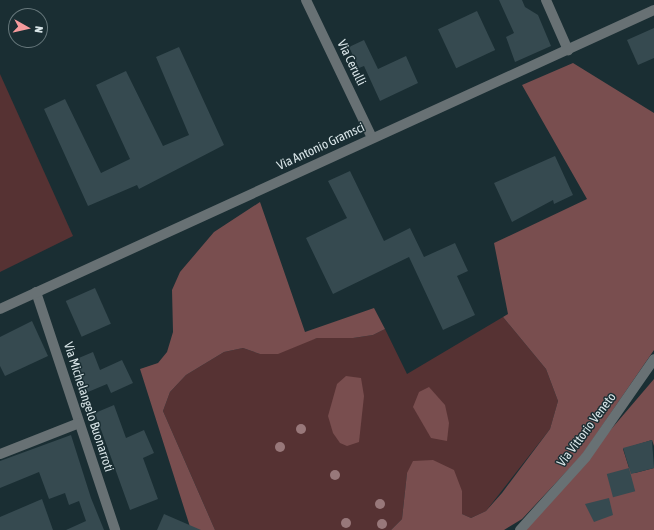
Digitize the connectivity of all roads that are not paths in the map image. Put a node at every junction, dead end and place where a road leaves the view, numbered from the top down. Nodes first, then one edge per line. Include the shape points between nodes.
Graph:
1 (306, 0) edge
2 (546, 0) edge
3 (654, 10) edge
4 (568, 50) junction
5 (372, 138) junction
6 (36, 292) junction
7 (0, 309) edge
8 (654, 359) edge
9 (79, 423) junction
10 (0, 454) edge
11 (115, 530) edge
12 (520, 530) edge

1 - 5 street, Via Cerulli
2 - 4 street
3 - 4 street, Via Antonio Gramsci
4 - 5 street, Via Antonio Gramsci
5 - 6 street, Via Antonio Gramsci
6 - 7 street, Via Antonio Gramsci
6 - 9 street, Via Michelangelo Buonarroti
8 - 12 street, Via Vittorio Veneto via 586,457
9 - 10 street
9 - 11 street, Via Michelangelo Buonarroti

